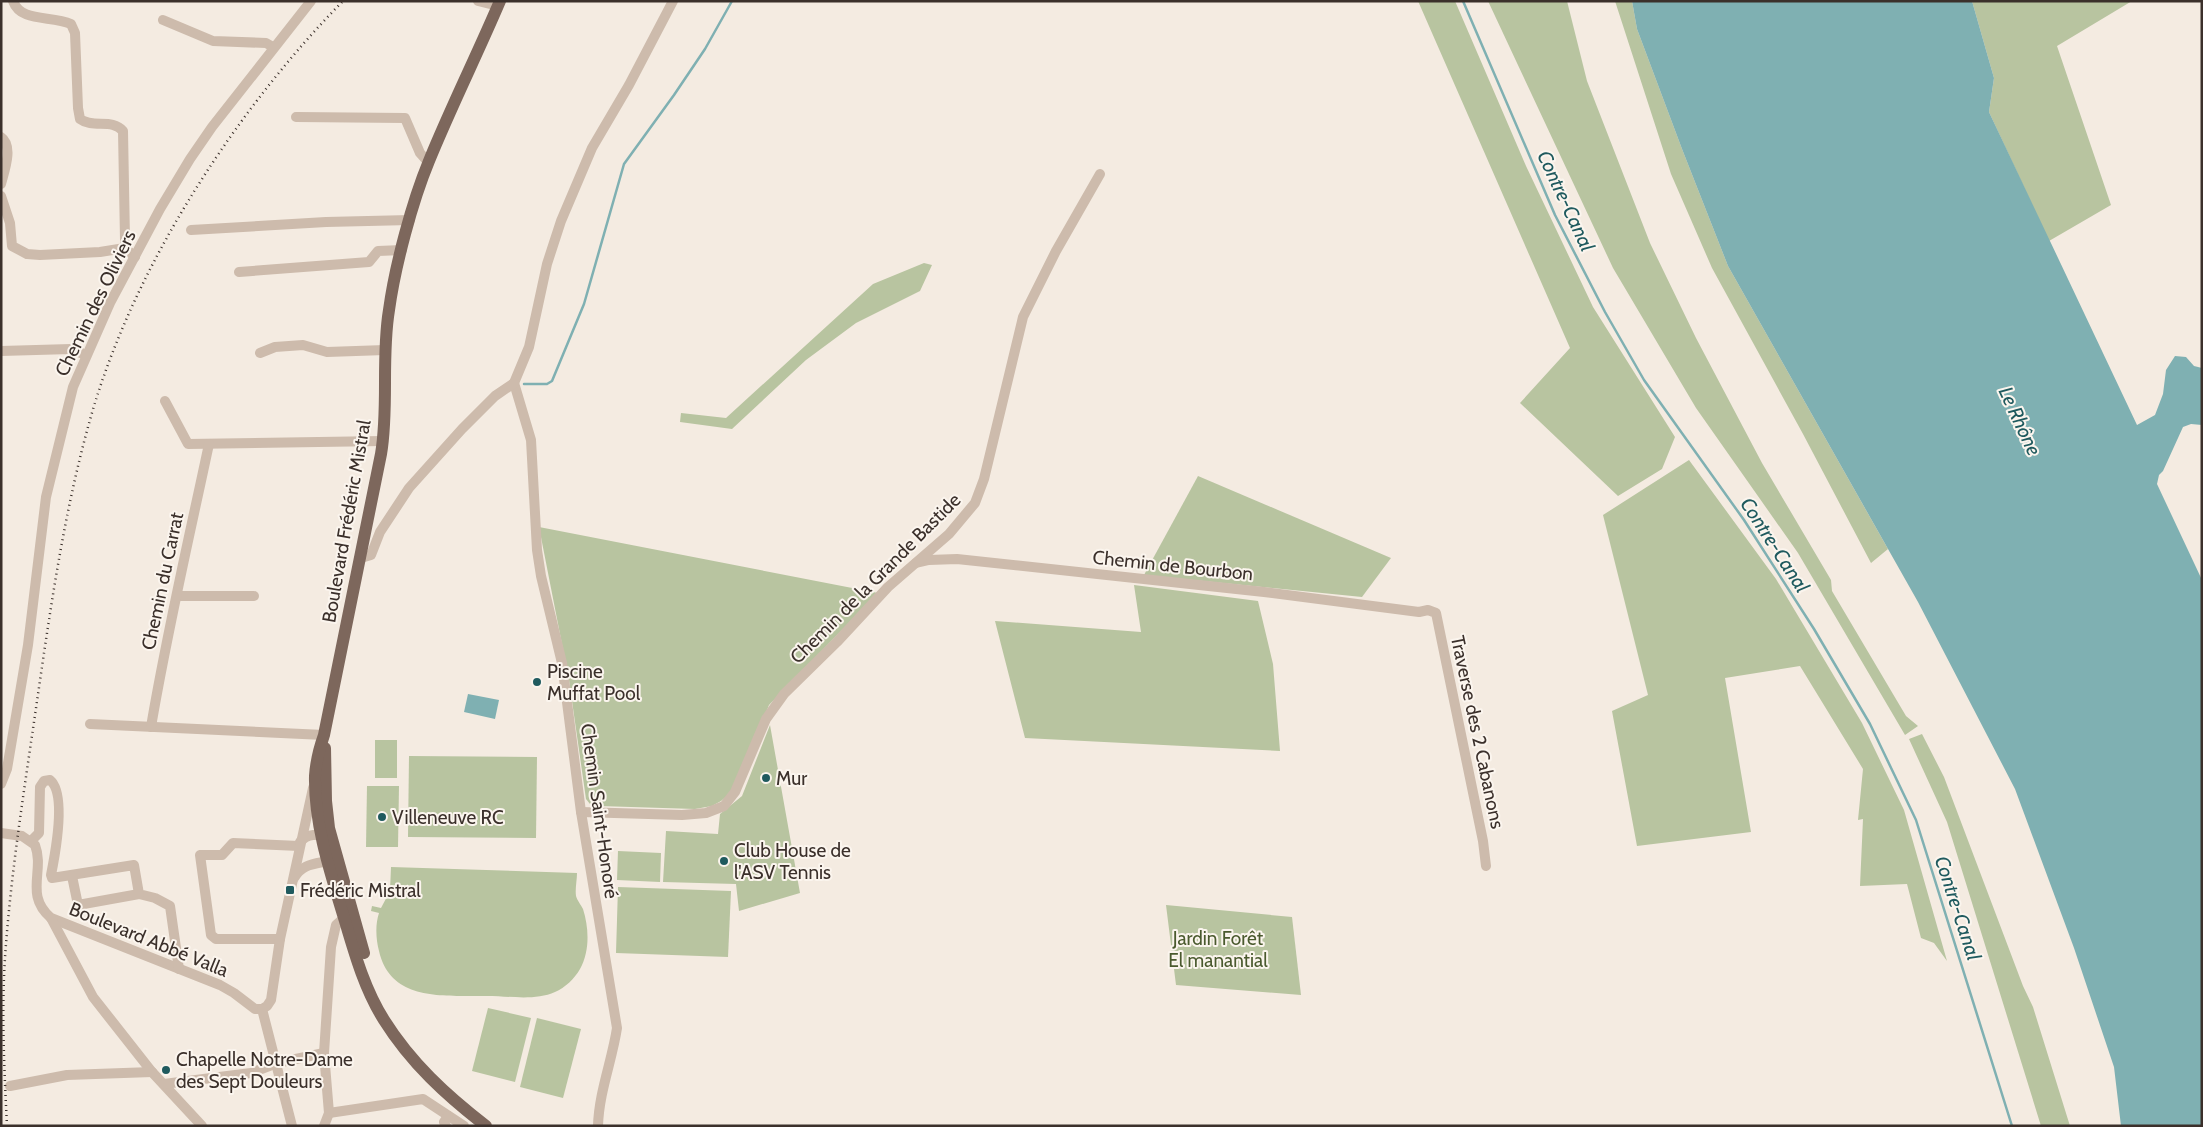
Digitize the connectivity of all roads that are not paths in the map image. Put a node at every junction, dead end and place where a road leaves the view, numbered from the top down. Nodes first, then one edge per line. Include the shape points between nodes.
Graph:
1 (13, 1) edge
2 (311, 1) edge
3 (478, 1) edge
4 (673, 1) edge
5 (499, 3) edge
6 (163, 20) dead end
7 (273, 47) junction
8 (296, 117) dead end
9 (1, 137) edge
10 (428, 162) junction
11 (1100, 174) dead end
12 (1, 184) edge
13 (1, 196) edge
14 (410, 220) junction
15 (191, 230) dead end
16 (125, 248) junction
17 (402, 250) junction
18 (135, 256) junction
19 (240, 272) dead end
20 (385, 350) junction
21 (1, 351) edge
22 (260, 353) dead end
23 (86, 354) junction
24 (514, 383) junction
25 (165, 401) dead end
26 (383, 441) junction
27 (210, 444) junction
28 (361, 558) junction
29 (914, 564) junction
30 (178, 596) junction
31 (254, 596) dead end
32 (1428, 610) joint
33 (90, 724) dead end
34 (151, 727) junction
35 (324, 735) junction
36 (315, 777) junction
37 (1, 784) edge
38 (581, 812) junction
39 (1, 824) edge
40 (5, 833) edge
41 (322, 836) junction
42 (27, 839) junction
43 (299, 844) junction
44 (331, 855) junction
45 (1486, 866) dead end
46 (72, 876) junction
47 (293, 881) junction
48 (139, 894) junction
49 (51, 918) junction
50 (344, 918) junction
51 (280, 939) junction
52 (179, 968) junction
53 (262, 1009) junction
54 (397, 1037) junction
55 (324, 1053) junction
56 (277, 1063) junction
57 (152, 1072) junction
58 (164, 1084) junction
59 (10, 1086) dead end
60 (329, 1113) junction
61 (447, 1121) edge
62 (486, 1125) edge
63 (202, 1126) edge
64 (292, 1126) edge
65 (324, 1126) edge
66 (464, 1126) edge
67 (598, 1126) edge

1 - 16 street via 16,8 28,16 71,24 75,32 80,120 117,125 123,131
2 - 7 street, Chemin des Oliviers
3 - 5 street
4 - 24 street via 592,148 561,221 547,264 529,346
5 - 10 main road, Boulevard Frédéric Mistral
6 - 7 street via 213,41 266,43
7 - 18 street, Chemin des Oliviers via 196,151
8 - 10 street via 405,118 420,153
9 - 12 street via 6,144 7,161
10 - 14 main road, Boulevard Frédéric Mistral
11 - 29 street, Chemin de la Grande Bastide via 1023,316 984,479 975,503 949,534
13 - 16 street via 8,213 12,246 27,254
14 - 15 street
14 - 17 main road, Boulevard Frédéric Mistral
16 - 18 street
17 - 19 street via 378,251 369,262
17 - 20 main road, Boulevard Frédéric Mistral via 390,305
18 - 23 street, Chemin des Oliviers
20 - 22 street via 327,352 303,344 275,346
20 - 26 main road, Boulevard Frédéric Mistral
21 - 23 street via 63,349
23 - 37 street, Chemin des Oliviers via 73,387 46,497 28,645 7,769
24 - 28 street via 495,396 409,488 380,532 371,554
24 - 38 street, Chemin Saint-Honoré via 531,440 537,550 562,663
25 - 27 street via 188,444
26 - 27 street
26 - 28 main road, Boulevard Frédéric Mistral
27 - 30 street, Chemin du Carrat
28 - 35 main road, Boulevard Frédéric Mistral
29 - 32 street, Chemin de Bourbon via 957,559 1419,612
29 - 38 street, Chemin de la Grande Bastide via 784,694 766,719 735,792 724,806 706,813 682,815
30 - 31 street
30 - 34 street, Chemin du Carrat via 166,641
32 - 45 street, Traverse des 2 Cabanons via 1436,613
33 - 34 street
34 - 35 street
35 - 36 main road, Boulevard Frédéric Mistral via 317,755
35 - 44 main road, Boulevard Frédéric Mistral
36 - 41 main road, Boulevard Frédéric Mistral
36 - 43 street, Boulevard Frédéric Mistral
38 - 67 street, Chemin Saint-Honoré via 617,1028 604,1080
39 - 40 street
40 - 42 street
41 - 43 street via 304,837
41 - 44 main road, Boulevard Frédéric Mistral
42 - 46 street via 39,833 40,787 44,781 50,780 57,796 58,828 51,875 56,879
42 - 49 street, Boulevard Abbé Valla via 35,845 37,855 35,882 40,905
43 - 47 street, Boulevard Frédéric Mistral
43 - 51 street via 234,843 222,855 200,855 211,935 216,939
44 - 47 street via 298,870
44 - 50 main road
44 - 54 main road via 378,998
46 - 48 street via 78,905
46 - 48 street via 134,865
47 - 51 street, Boulevard Frédéric Mistral
48 - 52 street via 170,906
49 - 52 street, Boulevard Abbé Valla
49 - 57 street via 93,997
50 - 54 main road via 366,985
50 - 55 street via 336,925 332,938
51 - 53 street, Boulevard Frédéric Mistral via 271,1000
52 - 53 street, Boulevard Abbé Valla via 220,985 255,1009
53 - 56 street
54 - 62 main road via 433,1082
55 - 56 street
55 - 60 street
56 - 58 street via 251,1073
56 - 64 street
57 - 58 street
57 - 59 street via 67,1075
58 - 63 street
60 - 61 street via 423,1099
60 - 65 street
61 - 66 street

